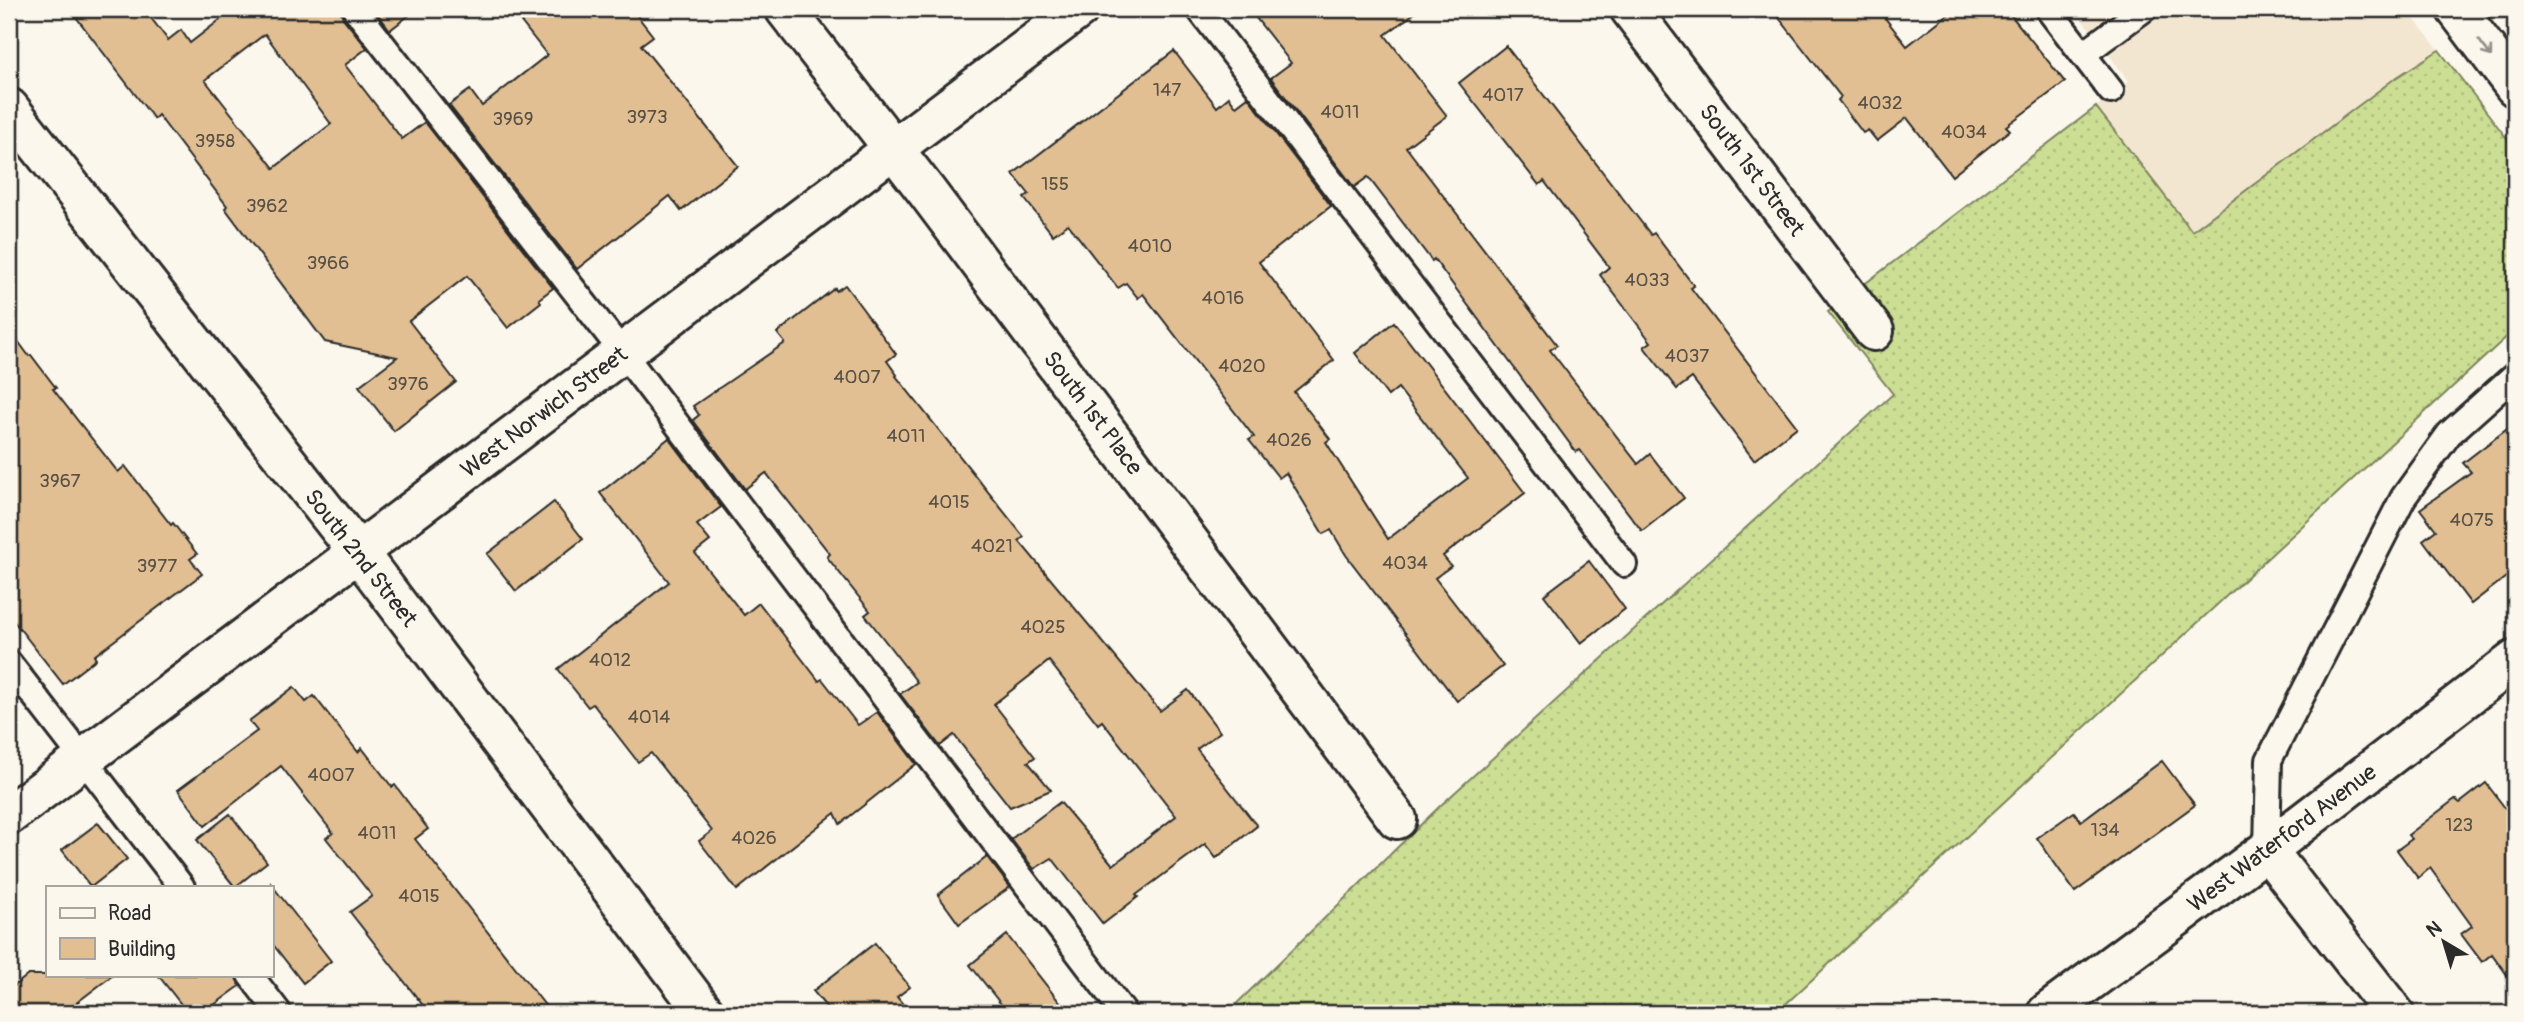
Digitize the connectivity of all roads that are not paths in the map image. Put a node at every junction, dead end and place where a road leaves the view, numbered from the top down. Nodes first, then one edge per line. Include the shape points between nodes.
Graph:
1 (355, 9) edge
2 (785, 9) edge
3 (1079, 9) edge
4 (1199, 9) edge
5 (1630, 9) edge
6 (2048, 9) edge
7 (2144, 9) edge
8 (2456, 9) edge
9 (2083, 54) junction
10 (2515, 87) edge
11 (2111, 91) dead end
12 (9, 108) edge
13 (894, 148) junction
14 (1874, 331) dead end
15 (623, 353) junction
16 (2515, 374) edge
17 (358, 552) junction
18 (1624, 564) dead end
19 (2515, 660) edge
20 (9, 663) edge
21 (83, 759) junction
22 (9, 816) edge
23 (1397, 819) dead end
24 (2267, 850) junction
25 (181, 886) edge
26 (251, 976) edge
27 (279, 1013) edge
28 (705, 1013) edge
29 (1124, 1013) edge
30 (2047, 1013) edge
31 (2394, 1013) edge

1 - 15 lane
2 - 13 street, South 1st Place
3 - 13 street, West Norwich Street
4 - 18 lane
5 - 14 street, South 1st Street
6 - 9 lane
7 - 9 lane
8 -> 10 street
9 - 11 lane
12 - 17 street, South 2nd Street
13 - 15 street, West Norwich Street
13 - 23 street, South 1st Place
15 - 17 street, West Norwich Street
15 - 29 lane
16 - 24 lane via 2449,434 2403,498 2269,760
17 - 21 street, West Norwich Street
17 - 28 street, South 2nd Street
19 - 24 street, West Waterford Avenue
20 - 21 lane
21 - 22 street, West Norwich Street
21 - 25 lane
24 - 30 street, West Waterford Avenue
24 - 31 street
26 - 27 lane

